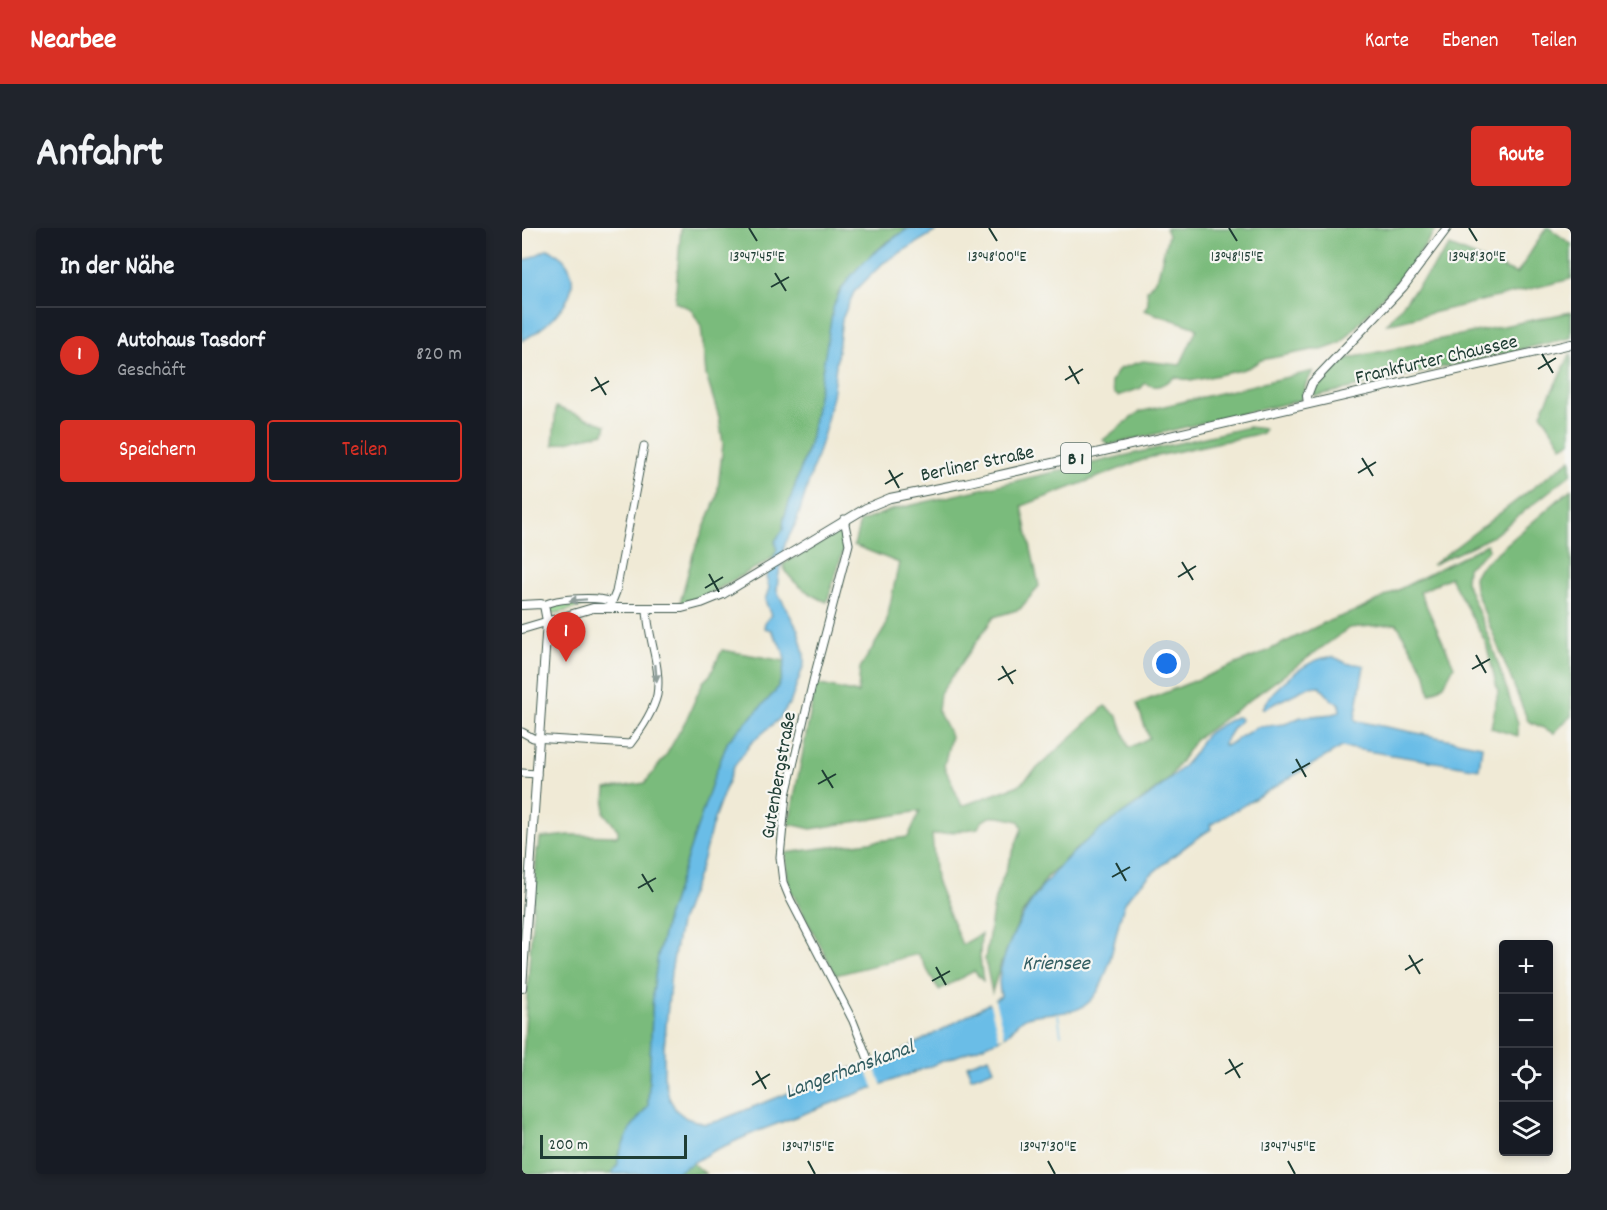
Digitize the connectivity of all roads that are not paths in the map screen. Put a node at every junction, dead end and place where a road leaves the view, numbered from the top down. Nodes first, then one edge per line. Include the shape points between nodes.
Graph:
1 (1447, 228) edge
2 (1571, 344) edge
3 (1308, 404) junction
4 (644, 446) dead end
5 (844, 519) junction
6 (522, 605) edge
7 (612, 605) junction
8 (544, 606) junction
9 (647, 608) junction
10 (547, 621) junction
11 (522, 629) edge
12 (522, 732) edge
13 (540, 739) junction
14 (522, 773) edge
15 (537, 774) junction
16 (522, 988) edge
17 (868, 1059) dead end

1 - 3 main road via 1403,287 1312,383
2 - 3 main road, Frankfurter Chaussee / B 1
3 - 5 main road, Berliner Straße / B 1 via 890,498
4 - 7 street
5 - 9 main road, Berliner Straße / B 1 via 723,594 682,608
5 - 17 street, Gutenbergstraße via 849,544 794,758 780,857 788,894 853,1021
6 - 8 main road
7 -> 8 street via 601,598
7 - 9 main road, Berliner Straße / B 1
7 - 10 main road, Berliner Straße / B 1
8 - 10 main road
9 -> 13 street via 657,689 655,703 630,744
10 - 11 main road, Berliner Straße / B 1
10 - 13 main road
12 - 13 street
13 - 15 main road
14 - 15 street
15 - 16 main road

